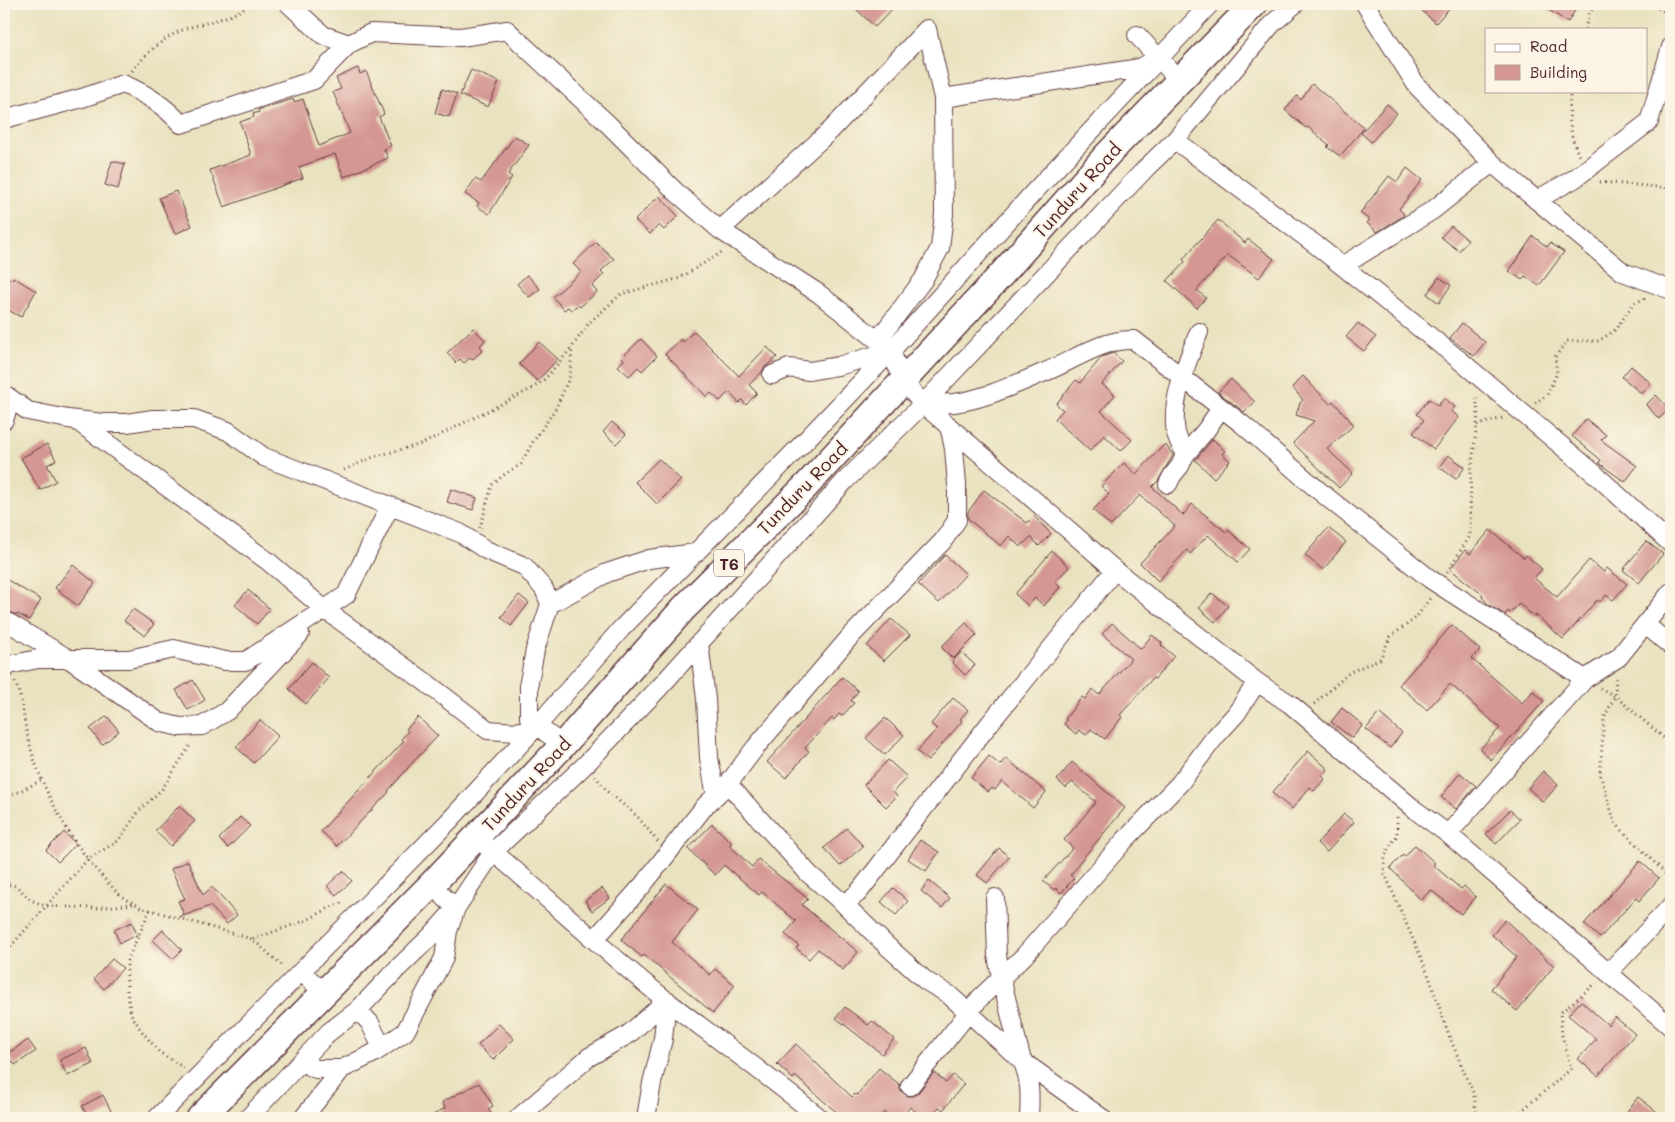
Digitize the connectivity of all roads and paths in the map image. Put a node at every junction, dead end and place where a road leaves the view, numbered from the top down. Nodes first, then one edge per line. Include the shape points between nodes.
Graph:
1 (249, 4) edge
2 (289, 4) edge
3 (1210, 4) edge
4 (1254, 4) edge
5 (1295, 4) edge
6 (1365, 4) edge
7 (1596, 4) edge
8 (1649, 4) edge
9 (1671, 15) edge
10 (1585, 28) edge
11 (1137, 35) dead end
12 (349, 44) junction
13 (1671, 47) edge
14 (1158, 58) junction
15 (1179, 80) junction
16 (123, 84) junction
17 (1571, 92) edge
18 (942, 98) junction
19 (4, 119) edge
20 (1176, 140) junction
21 (1492, 163) junction
22 (1580, 175) junction
23 (1671, 188) edge
24 (1536, 200) junction
25 (720, 230) junction
26 (738, 241) junction
27 (1342, 266) junction
28 (1669, 290) edge
29 (1199, 332) dead end
30 (885, 345) junction
31 (572, 347) junction
32 (772, 375) dead end
33 (1182, 378) junction
34 (903, 381) junction
35 (7, 397) edge
36 (923, 404) junction
37 (1221, 408) junction
38 (1522, 413) junction
39 (4, 420) edge
40 (76, 420) junction
41 (948, 425) junction
42 (1477, 425) dead end
43 (1185, 455) junction
44 (321, 480) junction
45 (1168, 484) dead end
46 (390, 506) junction
47 (475, 542) junction
48 (1671, 544) edge
49 (696, 553) junction
50 (1116, 570) junction
51 (1671, 592) edge
52 (550, 604) junction
53 (324, 609) junction
54 (4, 620) edge
55 (1646, 625) junction
56 (699, 643) junction
57 (1671, 646) edge
58 (1619, 657) junction
59 (69, 658) junction
60 (6, 668) edge
61 (1585, 679) junction
62 (1257, 682) junction
63 (1615, 696) junction
64 (202, 726) junction
65 (537, 726) junction
66 (1671, 744) edge
67 (563, 745) junction
68 (586, 764) junction
69 (42, 780) junction
70 (722, 790) junction
71 (4, 798) edge
72 (1400, 798) junction
73 (1448, 834) junction
74 (484, 845) junction
75 (667, 854) junction
76 (88, 859) junction
77 (1671, 879) edge
78 (4, 884) edge
79 (431, 885) junction
80 (995, 898) dead end
81 (135, 904) junction
82 (844, 904) junction
83 (45, 906) junction
84 (1671, 906) edge
85 (364, 908) junction
86 (456, 908) junction
87 (150, 910) junction
88 (252, 939) junction
89 (594, 940) junction
90 (4, 954) edge
91 (1608, 973) junction
92 (299, 975) junction
93 (1001, 978) junction
94 (325, 994) junction
95 (667, 1000) junction
96 (358, 1010) junction
97 (969, 1012) junction
98 (1671, 1027) edge
99 (382, 1048) junction
100 (1022, 1061) junction
101 (301, 1062) junction
102 (342, 1069) junction
103 (195, 1080) junction
104 (910, 1086) dead end
105 (157, 1118) edge
106 (200, 1118) edge
107 (248, 1118) edge
108 (303, 1118) edge
109 (518, 1118) edge
110 (646, 1118) edge
111 (820, 1118) edge
112 (1029, 1118) edge
113 (1102, 1118) edge
114 (1477, 1118) edge
115 (1513, 1118) edge

1 - 16 path via 166,38 147,53
2 - 12 street via 324,35
3 - 14 street
4 - 15 highway, Tunduru Road / T6
5 - 20 street via 1272,24
6 - 21 street via 1417,86
7 - 10 path
8 - 9 path
11 - 14 street
12 - 16 street via 314,80 181,124 153,98
12 - 25 street via 371,33 461,37 507,30
13 - 22 street via 1649,122
14 - 15 street
14 - 18 street via 1140,68
14 - 30 street
15 - 34 highway, Tunduru Road / T6
16 - 19 street
17 - 22 path via 1568,108
18 - 25 street via 927,29 830,131
18 - 30 street via 944,214 940,248
20 - 27 street
20 - 36 street
21 - 24 street
21 - 27 street via 1433,210
22 - 23 path
22 - 24 street
24 - 28 street via 1623,272
25 - 26 street
26 - 30 street via 818,293
26 - 31 path via 680,278 621,294 589,323
27 - 38 street
28 - 38 path via 1634,303 1615,330 1599,341 1567,342 1555,357 1557,373 1547,395
29 - 33 street
30 - 32 street via 838,366 809,371 789,368
30 - 34 street
30 - 49 street
31 - 44 path via 533,388 422,444 376,456
31 - 47 path via 570,376 556,408 522,464 492,486
33 - 36 street via 1134,340 1120,339 993,393 955,402
33 - 37 street
33 - 43 street via 1175,416 1177,435
34 - 36 street
34 - 67 highway, Tunduru Road / T6 via 806,486 684,608
35 - 39 street
35 - 40 street via 28,411
36 - 41 street
36 - 56 street via 844,482
37 - 43 street
37 - 61 street via 1430,579
38 - 42 path
38 - 48 street
40 - 44 street via 126,423 194,419 228,431 264,457
40 - 53 street via 268,562
41 - 50 street
41 - 70 street via 954,449 957,520 943,541 848,638
43 - 45 street
44 - 46 street
46 - 47 street via 460,532
46 - 53 street via 346,595
47 - 52 street via 524,566 544,589
49 - 52 street via 649,559 607,573
49 - 65 street via 621,629
50 - 62 street
50 - 82 street via 978,738 858,893
51 - 55 street
52 - 65 street via 535,650 529,682 529,718
53 - 59 street via 246,661 226,661 174,649 129,659
53 - 64 street via 227,710
53 - 65 street via 488,730 518,732
54 - 59 street
55 - 57 street
55 - 58 street
56 - 68 street
56 - 70 street via 706,699 708,758
58 - 61 street
58 - 63 path
59 - 60 street via 38,659
59 - 64 street via 159,722 180,727
60 - 69 path via 22,697 27,735
61 - 63 path
61 - 73 street
62 - 72 street via 1290,704
62 - 93 street via 1236,714 1180,783
63 - 66 path
63 - 77 path via 1604,718 1600,774 1615,823
64 - 76 path via 162,789 138,811 118,841
65 - 67 street
65 - 85 street
67 - 74 highway, Tunduru Road / T6
68 - 74 street
68 - 75 path via 608,792 637,816
69 - 71 path
69 - 76 path via 57,812
70 - 75 street
70 - 82 street
72 - 73 street
72 - 114 path via 1397,836 1385,857 1384,872 1428,974 1474,1095
73 - 91 street
74 - 79 highway, Tunduru Road / T6
74 - 86 street
74 - 89 street
75 - 89 street
76 - 81 path via 113,888
76 - 83 path
78 - 83 path via 16,886 31,900
79 - 86 street
79 - 94 highway, Tunduru Road / T6
80 - 93 street
81 - 83 path via 96,908
81 - 87 path
82 - 97 street via 926,981
83 - 90 path
84 - 91 street
85 - 88 path via 345,902 307,920
85 - 92 street
86 - 96 street
86 - 99 street via 444,958 405,1032
87 - 88 path
87 - 103 path via 127,961 126,992 131,1014 159,1052
88 - 92 path
89 - 95 street
91 - 98 street
91 - 115 path via 1560,1013 1571,1069
92 - 94 street
92 - 103 street
93 - 97 street
93 - 100 street
94 - 106 highway, Tunduru Road / T6
95 - 109 street via 629,1034 589,1057
95 - 110 street via 663,1038
95 - 111 street
96 - 99 street via 370,1023
96 - 101 street via 329,1032
97 - 100 street
97 - 104 street
99 - 102 street
100 - 112 street via 1028,1082
100 - 113 street
101 - 102 street via 316,1069
101 - 107 street
102 - 108 street
103 - 105 street

